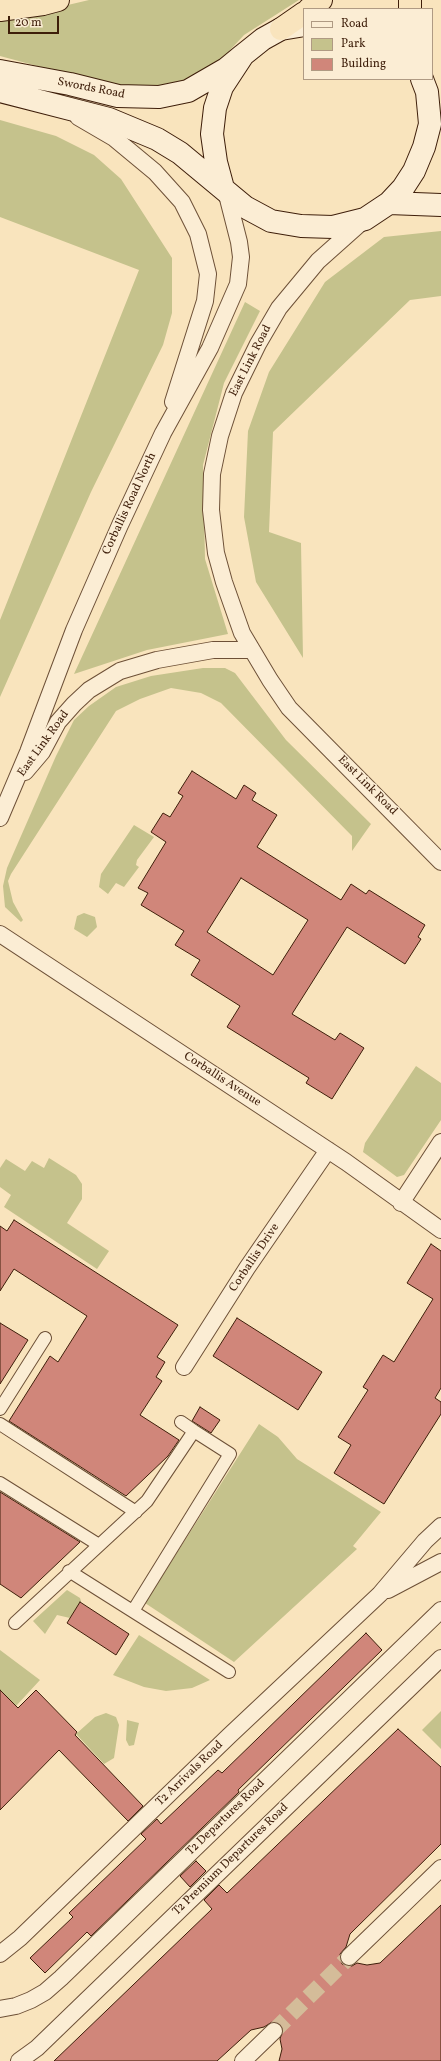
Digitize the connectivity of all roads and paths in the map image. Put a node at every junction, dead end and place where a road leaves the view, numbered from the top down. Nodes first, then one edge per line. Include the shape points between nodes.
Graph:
1 (58, 0) edge
2 (321, 0) edge
3 (310, 8) edge
4 (0, 10) edge
5 (303, 14) edge
6 (303, 25) edge
7 (281, 29) junction
8 (243, 55) junction
9 (0, 63) edge
10 (0, 71) edge
11 (64, 83) junction
12 (424, 85) edge
13 (0, 91) edge
14 (56, 104) junction
15 (441, 114) edge
16 (225, 189) junction
17 (389, 203) junction
18 (441, 206) edge
19 (365, 219) junction
20 (163, 434) junction
21 (252, 650) junction
22 (15, 784) junction
23 (0, 818) edge
24 (441, 862) edge
25 (0, 934) edge
26 (441, 1142) edge
27 (328, 1150) junction
28 (401, 1203) junction
29 (441, 1230) edge
30 (44, 1338) dead end
31 (184, 1367) dead end
32 (0, 1408) edge
33 (181, 1422) dead end
34 (0, 1424) edge
35 (194, 1431) junction
36 (0, 1483) edge
37 (136, 1512) junction
38 (441, 1526) edge
39 (98, 1545) junction
40 (441, 1562) edge
41 (69, 1571) junction
42 (380, 1594) junction
43 (441, 1610) edge
44 (132, 1612) junction
45 (15, 1623) dead end
46 (441, 1658) edge
47 (229, 1672) dead end
48 (441, 1868) edge
49 (0, 1954) edge
50 (349, 1957) tunnel mouth
51 (0, 2009) edge
52 (274, 2031) tunnel mouth
53 (19, 2061) edge
54 (243, 2061) edge

1 - 4 highway
2 - 3 highway
5 - 7 highway
6 - 7 main road, Swords Road
7 - 8 main road, Swords Road
8 - 11 main road, Swords Road via 226,69 188,91 159,98 118,96
8 - 16 main road via 222,86 214,108 212,134 216,162
9 - 11 main road
10 - 11 main road, Swords Road
12 - 15 main road
12 - 17 main road, Swords Road via 430,124 424,147 410,177
13 - 14 main road, Swords Road
14 - 16 main road, Swords Road via 109,120 157,139 180,153
14 - 20 street via 114,138 155,172 182,202 198,234 208,274 205,301
16 - 19 main road, Swords Road via 245,208 271,221 301,226 333,227
16 - 20 street, Corballis Road North via 239,242 238,284 210,348
17 - 18 main road
17 - 19 main road, Swords Road
19 - 21 street, East Link Road via 318,261 279,308 234,392 220,436 212,474 211,510 216,552 242,633
20 - 22 street, Corballis Road North via 96,578
21 - 22 street, East Link Road via 213,650 157,660 108,678 89,690 58,722 42,752
21 - 24 street, East Link Road via 289,708
22 - 23 street, Corballis Road North
25 - 27 street, Corballis Avenue
26 - 28 street
27 - 28 street, Corballis Avenue
27 - 31 street, Corballis Drive via 246,1268
28 - 29 street, Corballis Avenue
30 - 32 street
33 - 35 street
34 - 37 street
35 - 37 street via 148,1501
35 - 44 street via 230,1454
36 - 39 street
37 - 39 street
38 - 42 street, T2 Arrivals Road
39 - 41 street
40 - 42 street, T2 Arrivals Road
41 - 44 street
41 - 45 street
42 - 49 street, T2 Arrivals Road via 218,1746 20,1938
43 - 51 street, T2 Departures Road via 45,1992 16,2006
44 - 47 street
46 - 53 street, T2 Premium Departures Road via 37,2048
48 - 50 street
52 - 54 street

